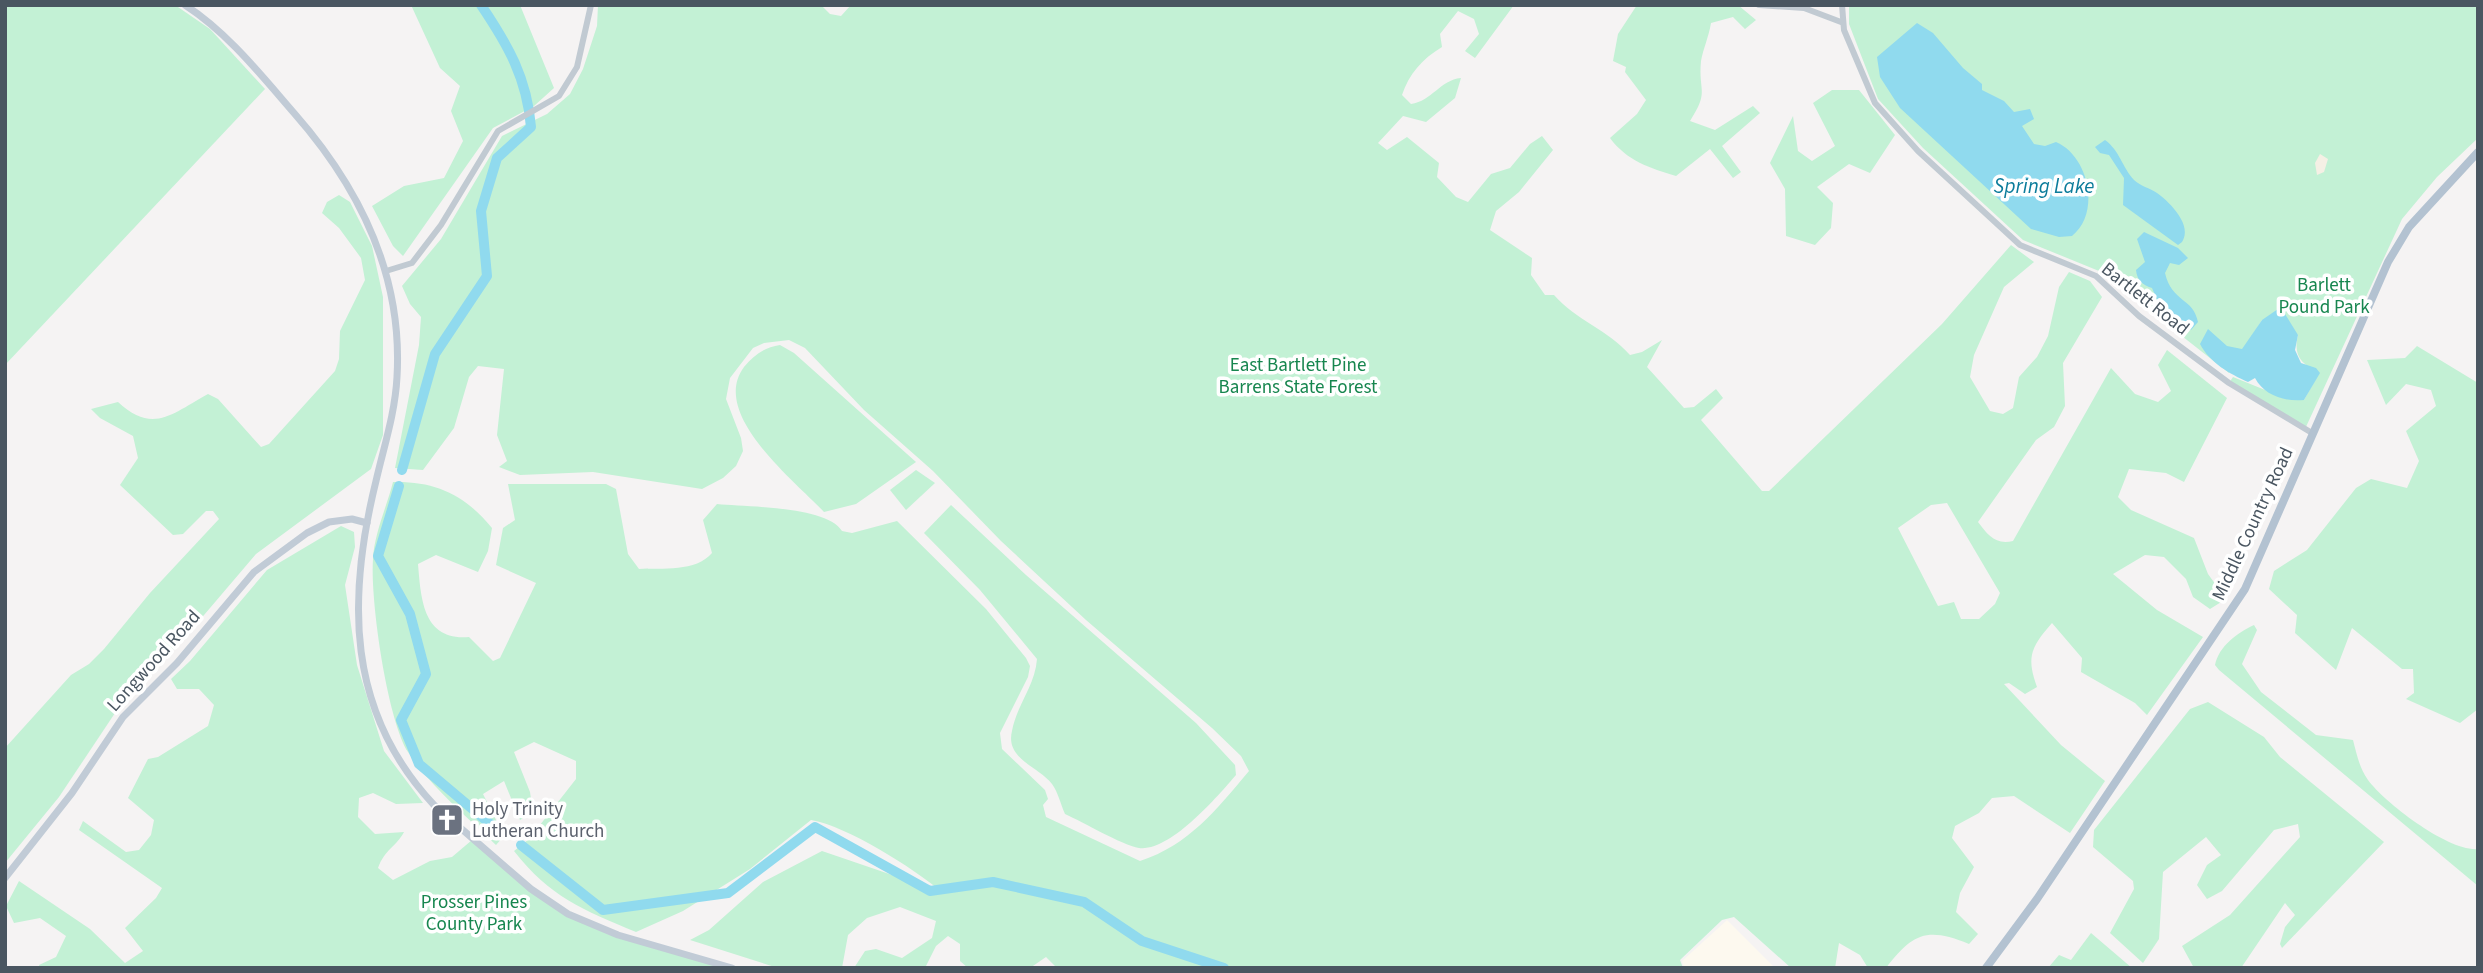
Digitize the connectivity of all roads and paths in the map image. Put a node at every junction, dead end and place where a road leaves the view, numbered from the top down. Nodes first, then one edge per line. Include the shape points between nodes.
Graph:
1 (185, 5) edge
2 (591, 5) edge
3 (1759, 5) edge
4 (1842, 5) edge
5 (1842, 22) junction
6 (2478, 152) edge
7 (386, 271) junction
8 (2312, 433) junction
9 (367, 523) junction
10 (7, 876) edge
11 (5, 886) edge
12 (732, 968) edge
13 (1986, 968) edge

1 - 7 main road via 238,50 325,148 367,218
2 - 7 street via 572,78 559,96 498,131 441,225 412,263
3 - 5 street via 1804,8
4 - 5 street
5 - 8 street, Bartlett Road via 1875,103 1918,151 2020,245 2096,276 2139,316 2229,383
6 - 8 main road, Middle Country Road via 2402,237
7 - 9 main road via 394,303 397,376 391,427
8 - 13 main road, Middle Country Road via 2241,595
9 - 10 main road, Longwood Road via 352,519 329,522 254,572 123,718
9 - 12 main road via 356,603 361,663 377,717 421,791 555,907 618,935
10 - 11 street

